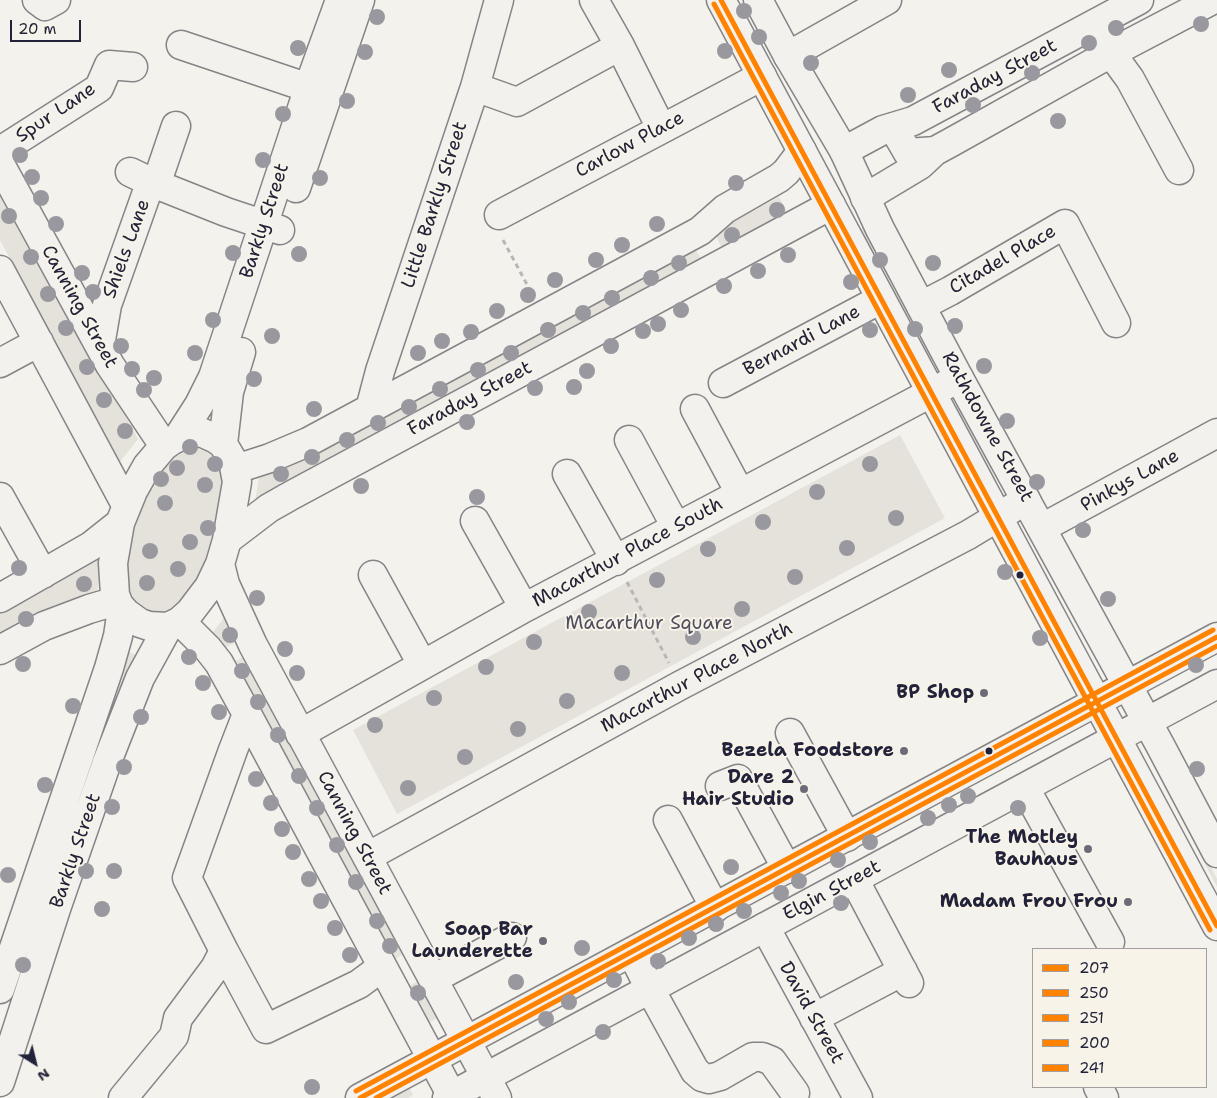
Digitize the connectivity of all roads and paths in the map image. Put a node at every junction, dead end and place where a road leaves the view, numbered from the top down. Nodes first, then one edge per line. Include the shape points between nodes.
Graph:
1 (37, 0) edge
2 (56, 0) edge
3 (340, 0) edge
4 (360, 0) edge
5 (499, 0) edge
6 (594, 0) edge
7 (721, 0) edge
8 (758, 0) edge
9 (887, 0) edge
10 (1139, 0) edge
11 (1212, 0) edge
12 (1096, 24) junction
13 (182, 45) dead end
14 (620, 46) junction
15 (1112, 53) junction
16 (788, 56) junction
17 (133, 67) dead end
18 (762, 76) junction
19 (475, 87) junction
20 (309, 88) junction
21 (176, 126) dead end
22 (893, 127) junction
23 (661, 128) junction
24 (844, 150) junction
25 (0, 151) edge
26 (802, 151) junction
27 (935, 151) junction
28 (0, 164) edge
29 (1179, 170) dead end
30 (142, 178) junction
31 (865, 198) junction
32 (831, 205) junction
33 (499, 215) joint
34 (273, 227) junction
35 (700, 231) junction
36 (718, 266) junction
37 (0, 270) edge
38 (530, 290) dead end
39 (882, 299) junction
40 (921, 306) junction
41 (1116, 323) dead end
42 (39, 342) junction
43 (100, 346) junction
44 (0, 363) edge
45 (959, 378) junction
46 (723, 382) dead end
47 (932, 392) junction
48 (370, 409) junction
49 (695, 409) dead end
50 (1217, 433) edge
51 (629, 440) dead end
52 (172, 441) junction
53 (223, 444) junction
54 (236, 470) junction
55 (567, 474) dead end
56 (740, 493) junction
57 (0, 497) edge
58 (1026, 500) junction
59 (123, 514) junction
60 (998, 516) junction
61 (475, 521) dead end
62 (676, 527) junction
63 (1042, 528) junction
64 (224, 552) junction
65 (616, 561) junction
66 (43, 574) junction
67 (373, 575) dead end
68 (0, 598) edge
69 (119, 605) junction
70 (524, 608) junction
71 (174, 624) junction
72 (1217, 638) edge
73 (253, 645) junction
74 (0, 650) edge
75 (218, 663) junction
76 (422, 664) junction
77 (1217, 684) edge
78 (681, 685) junction
79 (1128, 685) junction
80 (1097, 702) junction
81 (247, 714) junction
82 (1147, 722) junction
83 (790, 733) dead end
84 (300, 734) junction
85 (1116, 739) junction
86 (720, 786) dead end
87 (1025, 788) junction
88 (889, 814) junction
89 (668, 820) dead end
90 (847, 837) junction
91 (908, 851) junction
92 (1217, 853) edge
93 (367, 857) junction
94 (787, 869) junction
95 (854, 880) junction
96 (715, 908) junction
97 (1217, 926) edge
98 (765, 928) junction
99 (512, 937) dead end
100 (1110, 942) dead end
101 (224, 951) junction
102 (632, 953) junction
103 (428, 970) junction
104 (386, 973) junction
105 (650, 989) junction
106 (0, 990) edge
107 (814, 1018) junction
108 (466, 1041) junction
109 (432, 1060) junction
110 (0, 1082) edge
111 (491, 1087) edge
112 (795, 1093) dead end
113 (131, 1095) edge
114 (450, 1097) edge
115 (360, 1098) edge
116 (858, 1098) edge

1 - 2 street via 45,6
3 - 20 street, Barkly Street
4 - 34 street, Barkly Street
5 - 19 street, Little Barkly Street
6 - 14 street
7 - 18 street, Rathdowne Street
8 - 16 street, Rathdowne Street
9 - 16 street, Carlow Place
10 - 12 street, Faraday Street
11 - 15 street, Faraday Street
12 - 15 street
12 - 22 street, Faraday Street via 913,121
13 - 20 street
14 - 19 street via 517,102
14 - 23 street
15 - 27 street, Faraday Street
15 - 29 street
16 - 18 street, Carlow Place
16 - 24 street, Rathdowne Street
17 - 25 street, Spur Lane via 110,65 99,88
18 - 23 street, Carlow Place
18 - 26 street, Rathdowne Street
19 - 48 street, Little Barkly Street
20 - 34 street, Barkly Street
21 - 30 street, Shiels Lane via 160,173
22 - 24 street, Faraday Street
22 - 27 street, Faraday Street via 908,153
23 - 33 street, Carlow Place
24 - 31 street, Rathdowne Street
24 - 32 street
26 - 32 street, Rathdowne Street
26 - 35 street, Faraday Street via 779,178 725,209
27 - 31 street, Faraday Street via 920,165
28 - 43 street, Canning Street
30 - 34 street, Shiels Lane
30 - 43 street, Shiels Lane via 146,195 107,305
31 - 40 street, Rathdowne Street
32 - 36 street, Faraday Street
32 - 39 street, Rathdowne Street
33 - 38 path via 499,232
34 - 52 street, Barkly Street via 213,377
34 - 53 street, Barkly Street via 230,386
35 - 36 street
35 - 48 street, Faraday Street
36 - 64 street, Faraday Street via 269,508
37 - 42 street
39 - 46 street, Bernardi Lane
39 - 47 street, Rathdowne Street
40 - 41 street, Citadel Place via 1065,224
40 - 45 street, Rathdowne Street
42 - 44 street
42 - 59 street
43 - 52 street, Canning Street via 110,365
45 - 47 street, Macarthur Place South
45 - 58 street, Rathdowne Street
47 - 56 street, Macarthur Place South
47 - 60 street, Rathdowne Street
48 - 54 street, Faraday Street via 308,442
49 - 56 street
50 - 63 street, Pinkys Lane
51 - 62 street
52 - 53 street via 195,432
52 - 59 street, Barkly Street via 147,466
53 - 54 street
54 - 64 street via 236,494
55 - 65 street
56 - 62 street, Macarthur Place South
57 - 66 street
58 - 60 street, Macarthur Place North
58 - 63 street, Rathdowne Street
59 - 66 street via 92,546
59 - 69 street, Barkly Street via 113,563 114,590
60 - 78 street, Macarthur Place North via 968,535
60 - 80 street, Rathdowne Street
61 - 70 street
62 - 65 street, Macarthur Place South
63 - 79 street, Rathdowne Street
64 - 71 street, Barkly Street via 199,602
64 - 73 street, Canning Street via 225,584
65 - 70 street, Macarthur Place South
65 - 78 path
66 - 68 street
67 - 76 street
69 - 71 street via 140,623 157,628
69 - 74 street via 89,609 44,626
69 - 106 street, Barkly Street via 118,636 109,668
70 - 76 street, Macarthur Place South
71 - 75 street, Canning Street via 208,648
71 - 110 street, Barkly Street via 140,678 107,762
72 - 79 street
73 - 75 street
73 - 84 street, Canning Street
75 - 81 street, Canning Street
76 - 84 street, Macarthur Place South
77 - 82 street, Elgin Street
78 - 93 street, Macarthur Place North
79 - 80 street
79 - 82 street, Rathdowne Street
80 - 85 street, Rathdowne Street
80 - 88 street
81 - 101 street via 186,878
81 - 104 street, Canning Street
82 - 85 street, Elgin Street
82 - 92 street, Rathdowne Street
83 - 90 street
84 - 93 street, Canning Street
85 - 87 street, Elgin Street
85 - 97 street, Rathdowne Street
86 - 94 street via 738,779
87 - 91 street, Elgin Street
87 - 100 street
88 - 90 street
88 - 91 street
89 - 96 street
90 - 94 street
91 - 95 street, Elgin Street
93 - 103 street, Canning Street
94 - 96 street
95 - 98 street, Elgin Street
95 - 107 street via 906,977
96 - 102 street
98 - 105 street, Elgin Street
98 - 107 street, David Street
99 - 103 street
101 - 104 street via 266,1029
101 - 113 street via 178,1018 174,1036
102 - 105 street
102 - 108 street
103 - 104 street
103 - 108 street, Canning Street
104 - 109 street, Canning Street
105 - 111 street, Elgin Street
105 - 112 street via 695,1071 702,1077 720,1076 753,1057 762,1057 772,1061
107 - 116 street, David Street
108 - 109 street
108 - 111 street, Canning Street
109 - 114 street, Canning Street
109 - 115 street
111 - 114 street, Elgin Street

